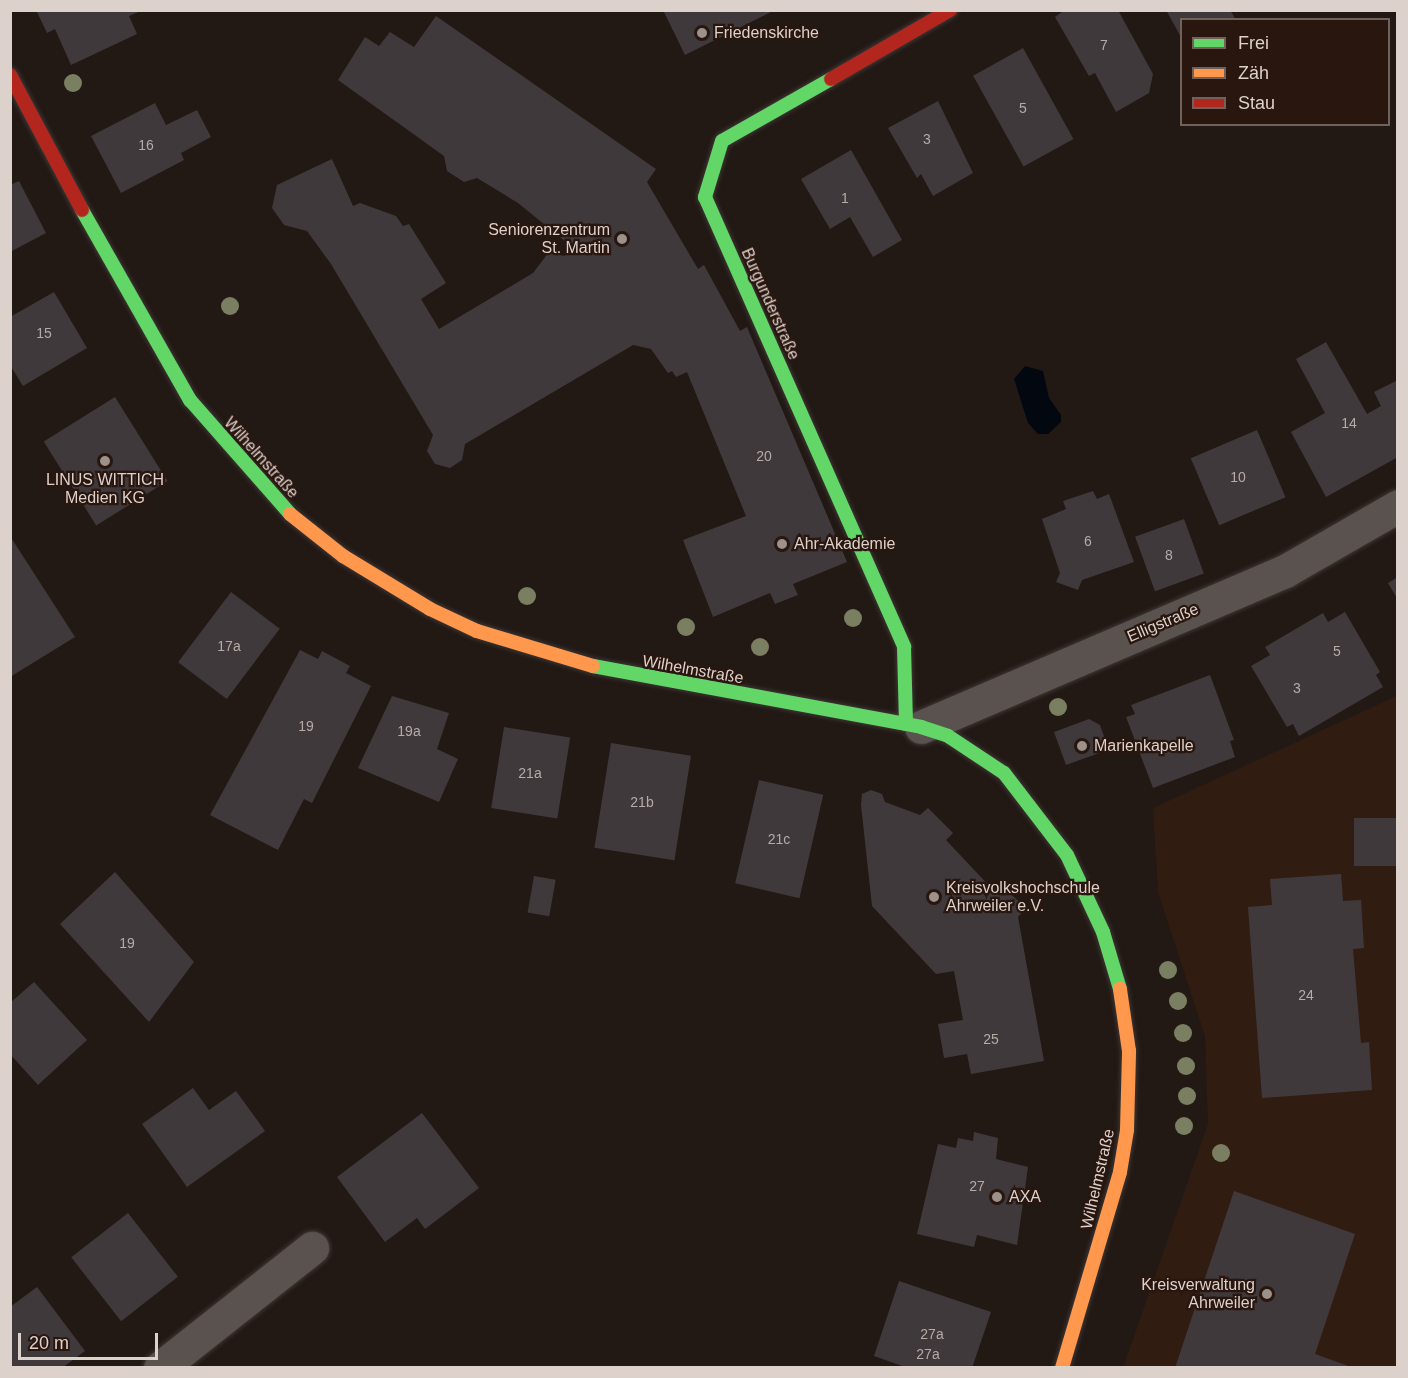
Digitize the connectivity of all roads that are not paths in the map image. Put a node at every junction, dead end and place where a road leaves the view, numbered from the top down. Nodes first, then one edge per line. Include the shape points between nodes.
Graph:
1 (950, 10) edge
2 (10, 75) edge
3 (1398, 506) edge
4 (914, 725) junction
5 (312, 1248) dead end
6 (160, 1368) edge
7 (1062, 1368) edge

1 - 4 main road, Burgunderstraße via 722,141 705,197 904,647
2 - 4 main road, Wilhelmstraße via 131,303 190,400 275,502 343,556 458,622 564,661
3 - 4 street, Elligstraße via 1285,571
4 - 7 main road, Wilhelmstraße via 971,747 1035,808 1087,895 1120,989 1129,1051 1127,1130 1117,1183
5 - 6 street

